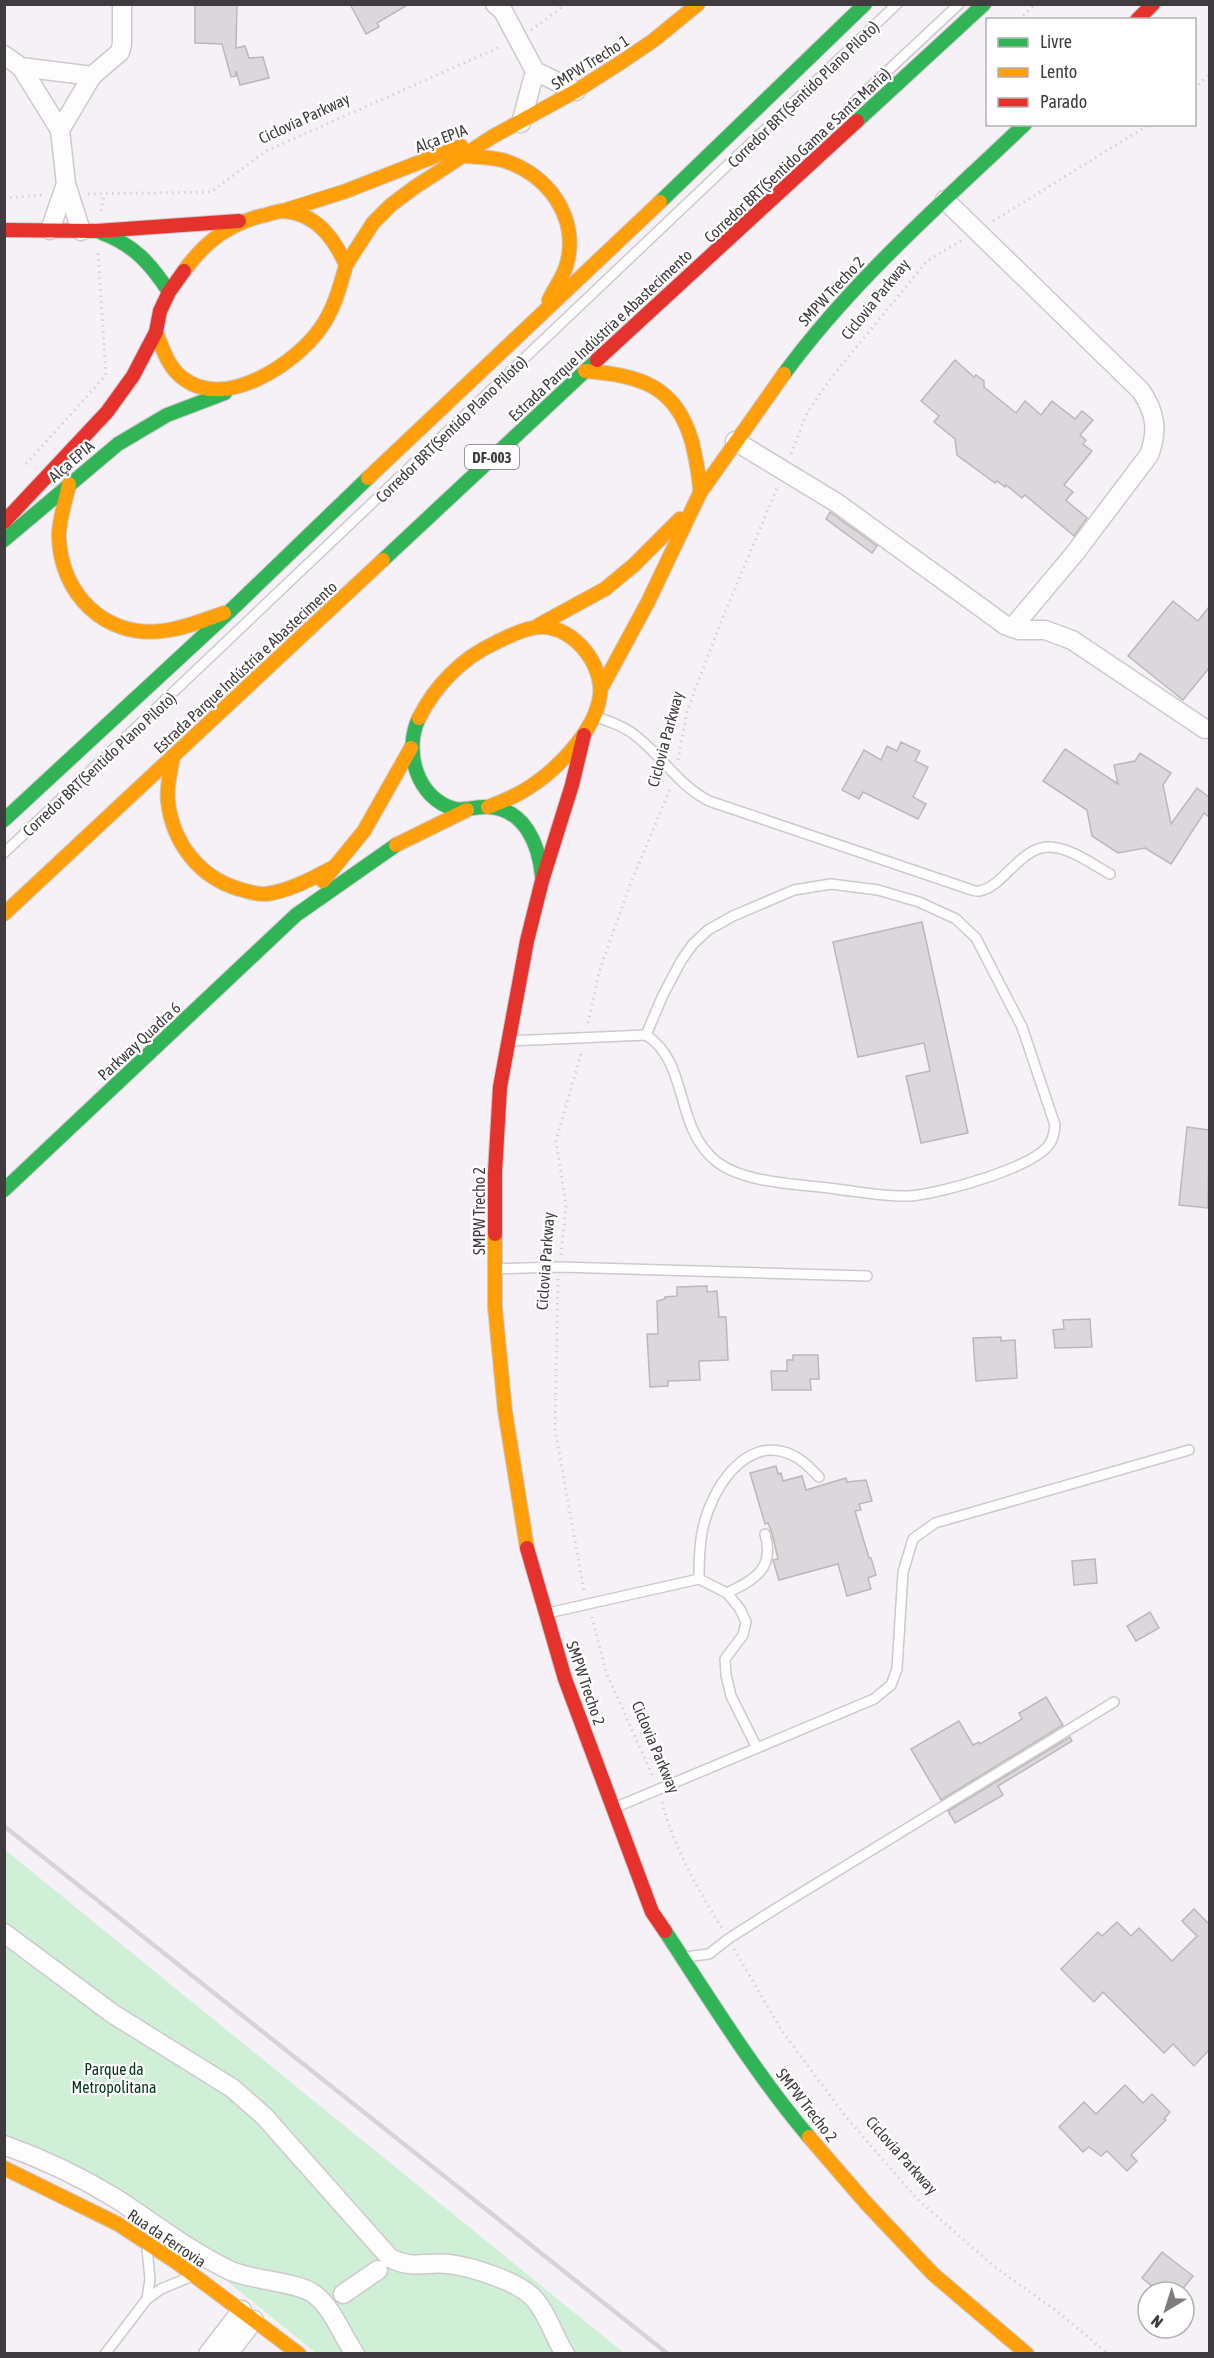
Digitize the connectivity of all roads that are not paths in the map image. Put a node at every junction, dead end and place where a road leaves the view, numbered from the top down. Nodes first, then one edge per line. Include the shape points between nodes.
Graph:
1 (122, 4) edge
2 (698, 4) edge
3 (866, 4) edge
4 (897, 4) edge
5 (959, 4) edge
6 (984, 4) edge
7 (1153, 4) edge
8 (501, 7) edge
9 (1139, 18) edge
10 (4, 55) edge
11 (21, 67) junction
12 (535, 71) junction
13 (92, 76) junction
14 (576, 91) junction
15 (845, 111) dead end
16 (521, 123) junction
17 (1023, 126) edge
18 (60, 130) junction
19 (492, 137) junction
20 (465, 156) junction
21 (65, 190) junction
22 (945, 200) junction
23 (282, 211) junction
24 (243, 221) junction
25 (4, 230) edge
26 (50, 231) junction
27 (89, 231) junction
28 (346, 265) junction
29 (169, 292) junction
30 (540, 317) junction
31 (156, 332) junction
32 (585, 371) junction
33 (233, 390) junction
34 (735, 441) junction
35 (69, 484) junction
36 (700, 493) junction
37 (692, 507) junction
38 (4, 522) edge
39 (4, 540) edge
40 (230, 611) junction
41 (539, 625) junction
42 (1012, 628) junction
43 (603, 685) junction
44 (594, 716) junction
45 (1205, 729) dead end
46 (584, 735) junction
47 (411, 748) junction
48 (174, 756) junction
49 (488, 807) junction
50 (467, 810) junction
51 (4, 820) edge
52 (4, 853) edge
53 (334, 867) junction
54 (1110, 874) dead end
55 (542, 881) junction
56 (4, 914) edge
57 (296, 915) junction
58 (646, 1035) junction
59 (509, 1041) junction
60 (4, 1190) edge
61 (495, 1269) junction
62 (867, 1276) dead end
63 (1189, 1450) dead end
64 (819, 1477) dead end
65 (765, 1534) dead end
66 (699, 1579) junction
67 (727, 1593) junction
68 (545, 1613) junction
69 (1114, 1702) dead end
70 (757, 1748) junction
71 (614, 1808) junction
72 (4, 1932) edge
73 (681, 1957) junction
74 (4, 2145) edge
75 (4, 2168) edge
76 (146, 2243) junction
77 (378, 2270) dead end
78 (194, 2275) junction
79 (343, 2294) dead end
80 (147, 2299) junction
81 (248, 2315) junction
82 (105, 2354) edge
83 (208, 2354) edge
84 (228, 2354) edge
85 (299, 2354) edge
86 (355, 2354) edge
87 (565, 2354) edge
88 (1027, 2354) edge

1 - 13 street via 120,52
2 - 14 main road, SMPW Trecho 1 via 654,40
3 - 30 main road
4 - 52 lane, Corredor BRT(Sentido Plano Piloto)
5 - 15 lane, Corredor BRT(Sentido Gama e Santa Maria)
6 - 32 main road, Estrada Parque Indústria e Abastecimento / DF-003
7 - 9 main road
8 - 12 street
10 - 11 street
11 - 13 street
11 - 18 street
12 - 14 street
12 - 16 street
13 - 18 street
14 - 16 main road, SMPW Trecho 1
16 - 19 main road, SMPW Trecho 1
17 - 22 main road, SMPW Trecho 2
18 - 21 street
19 - 20 main road, Alça EPIA
19 - 23 main road, Alça EPIA
20 - 28 main road, Alça EPIA via 391,205 373,223
20 - 30 main road via 504,160 521,167 545,182 559,200 568,221 570,244 566,267
21 - 26 street
21 - 27 street
22 - 34 main road, SMPW Trecho 2 via 843,300
22 - 42 street via 1141,391 1151,406 1155,423 1149,455
23 - 24 main road
23 - 28 main road via 307,217 322,228 336,243
24 - 27 main road
24 - 29 main road via 198,252
25 - 26 main road
26 - 27 main road
27 - 29 main road via 129,243 156,271
28 - 33 main road via 335,302 316,335 266,376
29 - 31 main road
30 - 40 main road
31 - 33 main road via 161,353 175,373 189,384 206,390
31 - 38 main road, Alça EPIA via 133,376 107,412
32 - 36 main road via 632,376 653,386 672,402 689,430
32 - 48 main road, Estrada Parque Indústria e Abastecimento / DF-003
33 - 35 main road, Alça EPIA via 167,415 118,444
34 - 36 main road, SMPW Trecho 2
34 - 42 street via 837,503
35 - 39 main road, Alça EPIA
35 - 40 main road via 59,536 61,560 69,583 87,608 105,623 129,631 155,632
36 - 37 main road, SMPW Trecho 2
37 - 41 main road via 604,590
37 - 43 main road via 648,602
40 - 51 main road
41 - 43 main road via 561,632 582,646 598,666
41 - 47 main road via 493,643 448,676 427,703
42 - 45 street via 1045,630 1072,640
43 - 44 main road
44 - 46 main road
44 - 54 lane via 637,736 687,789 709,801 966,888 980,891 993,885 1033,850 1049,847 1067,850
46 - 49 main road via 563,760 531,787
46 - 55 main road
47 - 50 main road via 419,777 431,796 448,807
47 - 53 main road, Parkway Quadra 6 via 364,831
48 - 53 main road via 168,799 171,820 181,844 202,871 228,887 263,894 294,888
48 - 56 main road, Estrada Parque Indústria e Abastecimento / DF-003
49 - 50 main road
49 - 55 main road via 508,813 531,834 538,849
50 - 57 main road, Parkway Quadra 6 via 402,841
53 - 57 main road, Parkway Quadra 6
55 - 59 main road, SMPW Trecho 2
57 - 60 main road, Parkway Quadra 6
58 - 58 lane via 681,961 708,930 794,890 831,884 878,890 920,902 956,919 976,938 1022,1027 1055,1125 1054,1136 1049,1146 1017,1166 940,1192 907,1196 739,1174 718,1163 698,1143 665,1052
58 - 59 lane
59 - 61 main road, SMPW Trecho 2 via 501,1087 495,1172
61 - 62 lane via 560,1267
61 - 68 main road, SMPW Trecho 2 via 505,1411 528,1554
63 - 70 lane via 935,1523 914,1539 903,1572 897,1669 891,1685 874,1699
64 - 66 lane via 789,1453 772,1450 738,1463 710,1505 699,1548
65 - 67 lane via 770,1550 765,1563 757,1575
66 - 67 lane
66 - 68 lane
67 - 70 lane via 746,1622 743,1635 725,1659 726,1675 731,1696
68 - 71 main road, SMPW Trecho 2 via 565,1679
69 - 73 lane via 709,1954
70 - 71 lane
71 - 73 main road, SMPW Trecho 2 via 652,1912
72 - 87 street via 113,2014 232,2088 256,2109 390,2258 403,2265 447,2264 469,2269 518,2288 535,2299
73 - 88 main road, SMPW Trecho 2 via 788,2112 866,2204 933,2274
74 - 86 street via 112,2196 234,2272 313,2293 325,2304
75 - 76 main road, Rua da Ferrovia via 118,2224
76 - 78 main road, Rua da Ferrovia
76 - 80 lane via 150,2279
77 - 79 street
78 - 80 lane
78 - 81 main road, Rua da Ferrovia
80 - 82 lane
81 - 83 street
81 - 84 street
81 - 85 main road, Rua da Ferrovia

